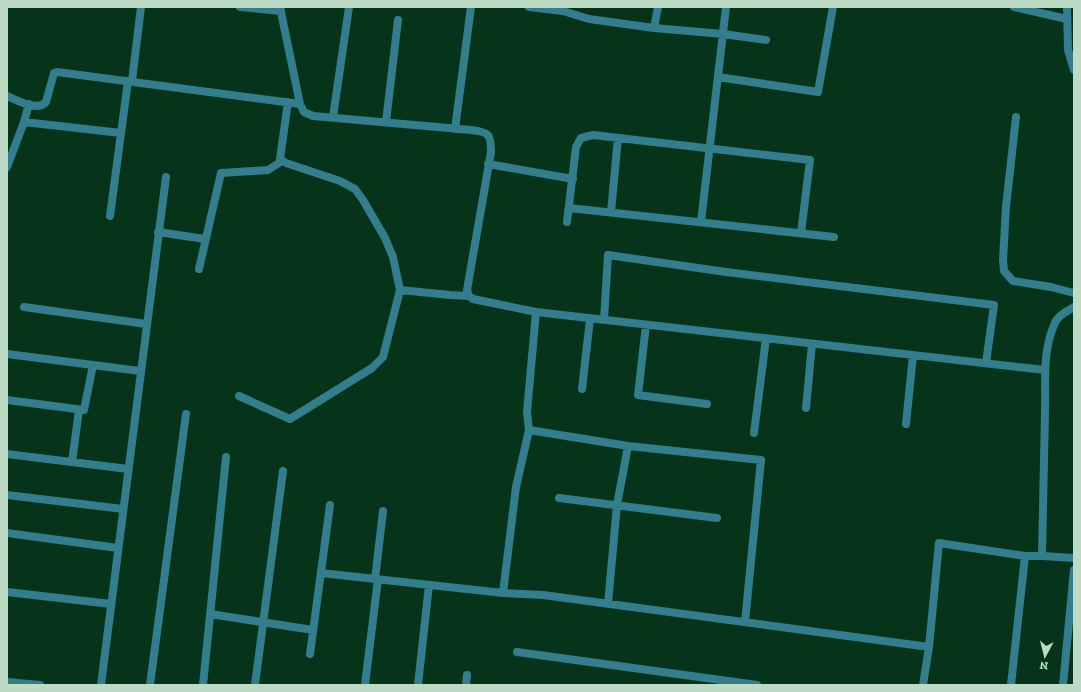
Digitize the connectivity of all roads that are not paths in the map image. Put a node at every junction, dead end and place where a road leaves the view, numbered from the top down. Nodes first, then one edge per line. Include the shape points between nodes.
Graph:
1 (141, 7) edge
2 (240, 7) edge
3 (349, 7) edge
4 (471, 7) edge
5 (529, 7) edge
6 (658, 7) edge
7 (726, 7) edge
8 (833, 7) edge
9 (1014, 7) edge
10 (1067, 7) edge
11 (281, 9) edge
12 (1067, 19) junction
13 (398, 20) dead end
14 (654, 28) junction
15 (723, 34) junction
16 (766, 40) dead end
17 (1074, 70) edge
18 (718, 77) junction
19 (130, 81) junction
20 (7, 96) edge
21 (288, 102) junction
22 (29, 104) junction
23 (300, 104) junction
24 (1016, 117) dead end
25 (333, 118) junction
26 (24, 122) junction
27 (386, 122) junction
28 (455, 128) junction
29 (121, 133) junction
30 (618, 138) junction
31 (709, 148) junction
32 (282, 162) junction
33 (488, 164) junction
34 (7, 167) edge
35 (166, 177) dead end
36 (572, 179) junction
37 (569, 208) junction
38 (611, 212) junction
39 (110, 216) dead end
40 (567, 222) dead end
41 (701, 222) junction
42 (158, 232) junction
43 (801, 233) junction
44 (834, 237) dead end
45 (205, 239) junction
46 (198, 269) dead end
47 (400, 290) junction
48 (1074, 293) edge
49 (469, 296) junction
50 (24, 307) dead end
51 (1074, 307) edge
52 (536, 312) junction
53 (590, 319) junction
54 (604, 320) junction
55 (146, 324) junction
56 (646, 325) junction
57 (766, 338) junction
58 (812, 344) junction
59 (7, 354) edge
60 (913, 355) junction
61 (986, 363) junction
62 (93, 365) junction
63 (1045, 370) junction
64 (140, 371) junction
65 (582, 389) dead end
66 (240, 396) dead end
67 (7, 400) edge
68 (707, 404) dead end
69 (806, 408) dead end
70 (79, 410) junction
71 (186, 414) dead end
72 (906, 424) dead end
73 (529, 430) junction
74 (754, 433) dead end
75 (628, 446) junction
76 (7, 454) edge
77 (226, 457) dead end
78 (72, 462) junction
79 (128, 470) junction
80 (283, 472) dead end
81 (7, 494) edge
82 (559, 498) dead end
83 (330, 506) dead end
84 (618, 506) junction
85 (123, 509) junction
86 (383, 511) dead end
87 (717, 518) dead end
88 (7, 533) edge
89 (118, 548) junction
90 (1025, 556) junction
91 (1042, 556) junction
92 (1074, 558) edge
93 (1074, 570) edge
94 (321, 573) junction
95 (376, 579) junction
96 (429, 585) junction
97 (7, 592) edge
98 (503, 593) junction
99 (111, 604) junction
100 (608, 604) junction
101 (210, 614) junction
102 (264, 622) junction
103 (745, 622) junction
104 (313, 630) junction
105 (929, 647) junction
106 (517, 652) dead end
107 (310, 654) dead end
108 (467, 675) dead end
109 (7, 682) edge
110 (40, 685) edge
111 (101, 685) edge
112 (150, 685) edge
113 (202, 685) edge
114 (255, 685) edge
115 (365, 685) edge
116 (418, 685) edge
117 (466, 685) edge
118 (757, 685) edge
119 (923, 685) edge
120 (1011, 685) edge
121 (1063, 685) edge

1 - 19 street
2 - 11 street
3 - 25 street
4 - 28 street
5 - 14 street
6 - 14 street
7 - 15 street
8 - 18 street via 818,92
9 - 12 street
10 - 12 street
11 - 23 street
12 - 17 street via 1068,50
13 - 27 street
14 - 15 street
15 - 16 street
15 - 18 street
18 - 31 street
19 - 21 street
19 - 22 street via 57,72 51,79 46,102 40,106
19 - 29 street
20 - 22 street
21 - 23 street
21 - 32 street via 280,157
22 - 26 street
23 - 25 street via 304,112 313,116
24 - 48 street via 1006,207 1004,272 1013,281
25 - 27 street
26 - 29 street
26 - 34 street
27 - 28 street
28 - 33 street via 489,135 491,152
29 - 39 street
30 - 31 street
30 - 36 street via 593,135 581,138 576,147
30 - 38 street
31 - 41 street
31 - 43 street via 810,160
32 - 45 street via 268,170 221,173
32 - 47 street via 340,181 355,189 385,238 393,257
33 - 36 street
33 - 49 street via 467,290
35 - 42 street
36 - 37 street
37 - 38 street
37 - 40 street
38 - 41 street
41 - 43 street
42 - 45 street
42 - 55 street
43 - 44 street
45 - 46 street
47 - 49 street
47 - 66 street via 383,357 372,368 290,419
49 - 52 street via 480,302
50 - 55 street
51 - 63 street via 1054,322
52 - 53 street
52 - 73 street via 527,412
53 - 54 street
53 - 65 street
54 - 56 street
54 - 61 street via 608,254 726,272 994,305
55 - 64 street
56 - 57 street
56 - 68 street via 638,395
57 - 58 street
57 - 74 street
58 - 60 street
58 - 69 street
59 - 62 street
60 - 61 street
60 - 72 street
61 - 63 street
62 - 64 street
62 - 70 street via 84,410
63 - 91 street
64 - 79 street
67 - 70 street
70 - 78 street
71 - 112 street
73 - 75 street
73 - 98 street via 516,487
75 - 84 street
75 - 103 street via 761,460
76 - 78 street
77 - 101 street
78 - 79 street
79 - 85 street
80 - 102 street
81 - 85 street
82 - 84 street
83 - 94 street
84 - 87 street
84 - 100 street
85 - 89 street
86 - 95 street
88 - 89 street
89 - 99 street
90 - 91 street
90 - 105 street via 939,543
90 - 120 street
91 - 92 street
93 - 121 street
94 - 95 street
94 - 104 street
95 - 96 street
95 - 115 street
96 - 98 street
96 - 116 street
97 - 99 street
98 - 100 street via 543,595
99 - 111 street
100 - 103 street
101 - 102 street
101 - 113 street
102 - 104 street
102 - 114 street
103 - 105 street
104 - 107 street
105 - 119 street
106 - 118 street
108 - 117 street
109 - 110 street

